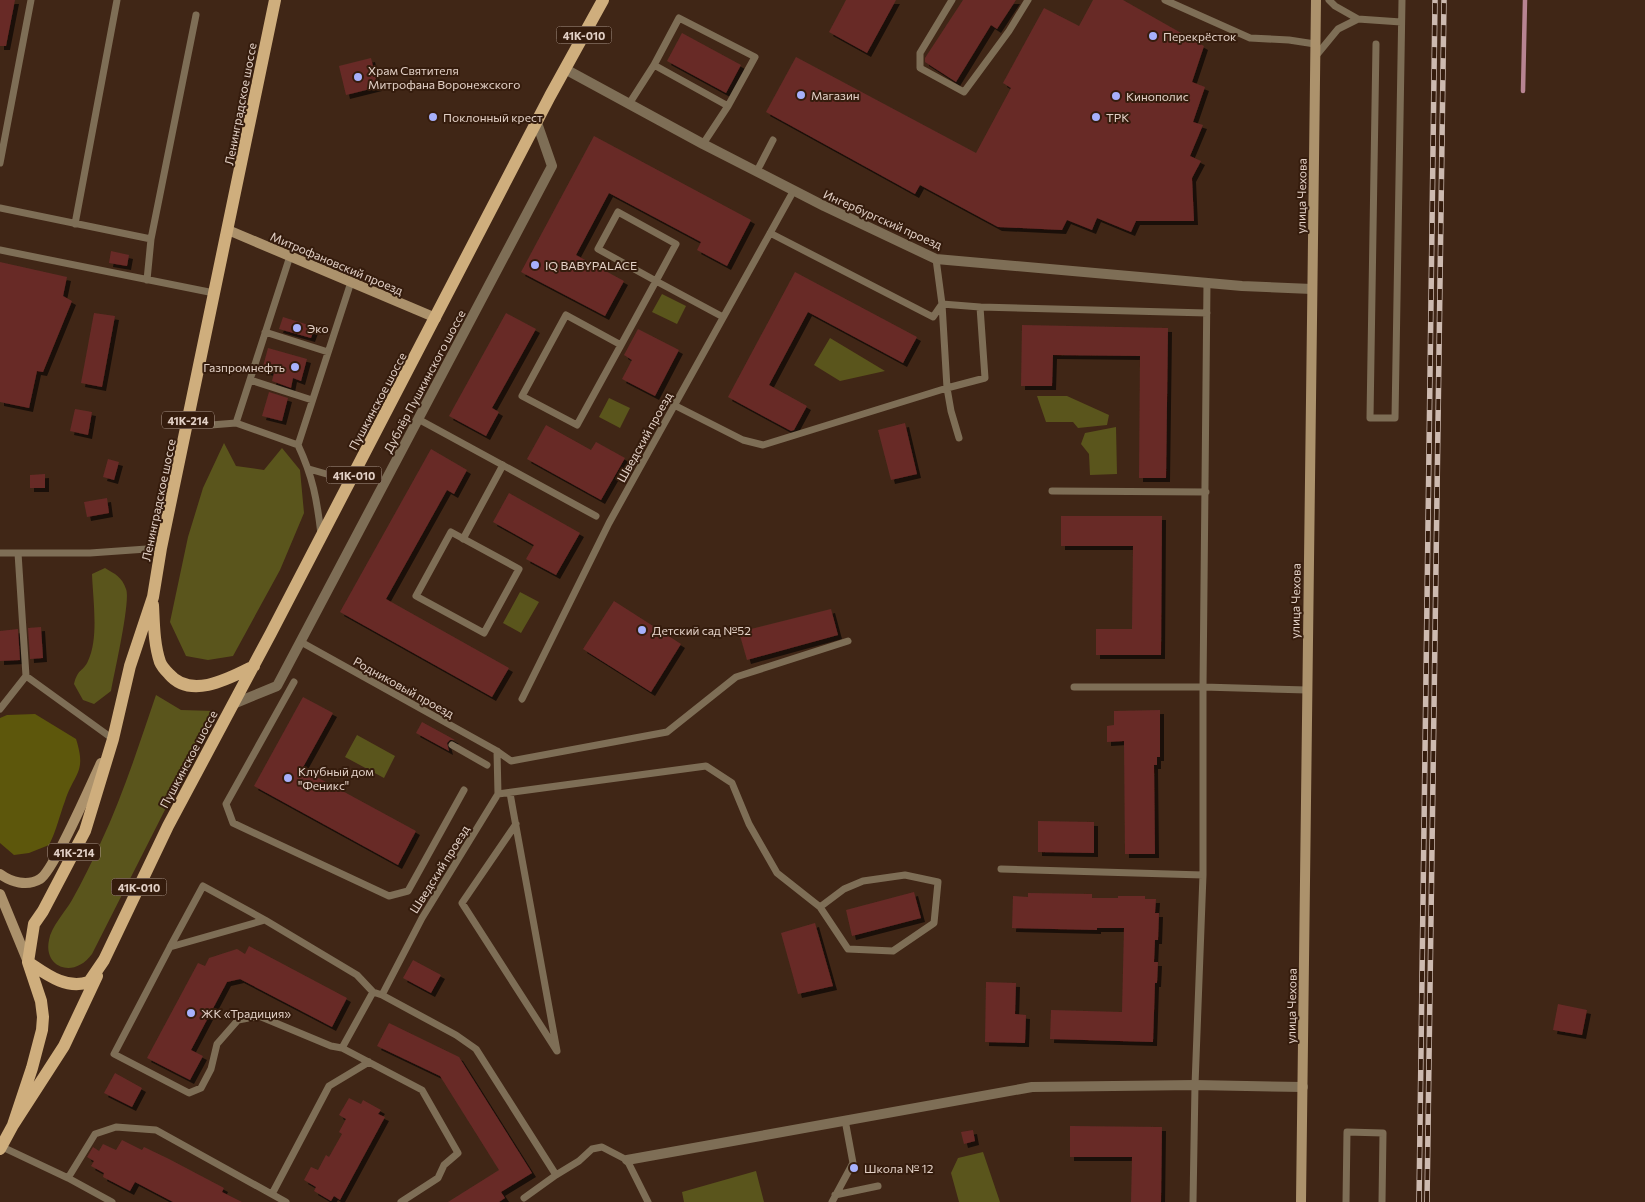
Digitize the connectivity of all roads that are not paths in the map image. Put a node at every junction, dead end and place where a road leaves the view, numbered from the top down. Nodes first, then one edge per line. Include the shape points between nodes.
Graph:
1 (31, 0) edge
2 (117, 0) edge
3 (275, 0) edge
4 (603, 0) edge
5 (952, 0) edge
6 (1028, 0) edge
7 (1165, 0) edge
8 (1316, 0) edge
9 (1329, 0) edge
10 (1402, 0) edge
11 (196, 14) dead end
12 (1358, 19) junction
13 (1401, 22) junction
14 (1315, 44) junction
15 (1376, 44) dead end
16 (1315, 57) junction
17 (654, 65) junction
18 (565, 69) junction
19 (629, 104) junction
20 (728, 106) junction
21 (536, 123) junction
22 (773, 140) dead end
23 (702, 144) junction
24 (0, 163) edge
25 (757, 171) junction
26 (794, 190) junction
27 (0, 208) edge
28 (76, 224) junction
29 (228, 230) junction
30 (770, 233) junction
31 (151, 239) junction
32 (0, 250) edge
33 (290, 256) junction
34 (936, 259) junction
35 (147, 280) junction
36 (656, 281) junction
37 (351, 282) junction
38 (1207, 282) junction
39 (1312, 289) junction
40 (214, 293) junction
41 (942, 304) junction
42 (980, 308) junction
43 (1207, 313) junction
44 (723, 317) junction
45 (436, 318) junction
46 (265, 332) junction
47 (621, 345) junction
48 (328, 352) junction
49 (250, 380) junction
50 (947, 388) junction
51 (312, 400) junction
52 (674, 405) junction
53 (418, 419) junction
54 (236, 422) junction
55 (188, 423) junction
56 (959, 438) dead end
57 (298, 445) junction
58 (503, 465) junction
59 (358, 468) junction
60 (309, 469) junction
61 (1052, 491) dead end
62 (1206, 492) junction
63 (596, 516) dead end
64 (321, 538) junction
65 (463, 538) junction
66 (161, 548) junction
67 (0, 553) edge
68 (18, 553) junction
69 (153, 597) junction
70 (848, 641) dead end
71 (301, 642) junction
72 (254, 666) junction
73 (26, 676) junction
74 (294, 682) dead end
75 (1074, 687) dead end
76 (1203, 688) junction
77 (1307, 690) junction
78 (522, 699) dead end
79 (233, 704) junction
80 (0, 709) edge
81 (113, 740) junction
82 (452, 745) dead end
83 (497, 751) junction
84 (487, 765) dead end
85 (464, 790) dead end
86 (510, 793) junction
87 (498, 794) junction
88 (516, 824) junction
89 (1001, 869) dead end
90 (0, 874) edge
91 (1203, 875) junction
92 (0, 894) edge
93 (820, 907) junction
94 (264, 920) junction
95 (170, 947) junction
96 (107, 955) junction
97 (28, 962) junction
98 (373, 992) junction
99 (382, 995) junction
100 (342, 1048) junction
101 (369, 1062) junction
102 (1195, 1085) junction
103 (1303, 1087) junction
104 (845, 1120) junction
105 (13, 1125) junction
106 (0, 1147) edge
107 (627, 1160) junction
108 (556, 1175) junction
109 (68, 1178) junction
110 (878, 1186) dead end
111 (272, 1194) junction
112 (524, 1198) dead end
113 (834, 1199) edge
114 (112, 1202) edge
115 (286, 1202) edge
116 (400, 1202) edge
117 (648, 1202) edge
118 (1194, 1202) edge
119 (1301, 1202) edge
120 (1346, 1202) edge
121 (1382, 1202) edge

1 - 24 lane
2 - 28 lane
3 - 29 main road, Ленинградское шоссе / 41К-214
4 - 18 main road, Пушкинское шоссе / 41К-010
5 - 6 lane via 920,53 920,68 964,92
7 - 14 lane via 1250,38
8 - 14 street, улица Чехова
9 - 12 lane
10 - 13 lane
11 - 31 lane
12 - 13 lane
12 - 16 lane via 1338,29
13 - 15 lane via 1395,418 1370,418
14 - 16 street, улица Чехова
16 - 39 street, улица Чехова
17 - 19 lane
17 - 20 lane
17 - 20 lane via 679,18 755,57
18 - 19 street, Ингербургский проезд
18 - 21 main road, Пушкинское шоссе / 41К-010
19 - 23 street, Ингербургский проезд
20 - 23 lane
21 - 45 main road, Пушкинское шоссе / 41К-010
21 - 53 street, Дублёр Пушкинского шоссе via 552,166
22 - 25 lane
23 - 25 street, Ингербургский проезд
25 - 26 street, Ингербургский проезд
26 - 30 lane, Шведский проезд
26 - 34 street, Ингербургский проезд
27 - 28 lane
28 - 31 lane
29 - 33 street, Митрофановский проезд
29 - 40 main road, Ленинградское шоссе / 41К-214
30 - 41 lane via 933,317
30 - 44 lane, Шведский проезд
31 - 35 lane
32 - 35 lane
33 - 37 street, Митрофановский проезд
33 - 46 lane
34 - 38 street, Ингербургский проезд
34 - 41 lane
35 - 40 lane
36 - 36 lane via 676,244 618,212 598,250
36 - 44 lane
36 - 47 lane
37 - 45 street, Митрофановский проезд
37 - 48 lane
38 - 39 street, Ингербургский проезд
38 - 43 lane
39 - 77 street, улица Чехова
40 - 55 main road, Ленинградское шоссе / 41К-214
41 - 42 lane
41 - 50 lane
42 - 43 lane
42 - 50 lane via 985,378
43 - 62 lane
44 - 52 lane, Шведский проезд
45 - 59 main road, Пушкинское шоссе / 41К-010
46 - 48 lane
46 - 49 lane
47 - 47 lane via 566,315 522,396 577,425
48 - 51 lane
49 - 51 lane
49 - 54 lane
50 - 52 lane via 763,445 743,440
50 - 56 lane
51 - 57 lane
52 - 78 lane, Шведский проезд via 609,524
53 - 58 lane
53 - 71 street, Дублёр Пушкинского шоссе
54 - 55 lane
54 - 57 lane
55 - 66 main road, Ленинградское шоссе / 41К-214
57 - 60 lane
58 - 63 lane
58 - 65 lane
59 - 60 lane via 330,475
59 - 64 main road, Пушкинское шоссе / 41К-010
60 - 64 lane via 317,500
61 - 62 lane
62 - 76 lane
64 - 72 main road, Пушкинское шоссе / 41К-010
65 - 65 lane via 519,569 484,633 416,596 451,532
66 - 68 lane via 90,553
66 - 69 main road, Ленинградское шоссе / 41К-214
67 - 68 lane
68 - 73 lane
69 - 72 main road via 161,664 173,678 190,687 221,682
69 - 81 main road, Ленинградское шоссе / 41К-214 via 130,666
70 - 83 lane, Родниковый проезд via 736,677 667,732 511,761
71 - 79 street, Дублёр Пушкинского шоссе via 277,686
71 - 83 lane, Родниковый проезд
72 - 79 main road, Пушкинское шоссе / 41К-010
73 - 80 lane
73 - 81 lane
74 - 85 lane via 226,804 233,823 389,896 408,891
75 - 76 lane
76 - 77 lane
76 - 91 lane
77 - 103 street, улица Чехова
79 - 96 main road, Пушкинское шоссе / 41К-010 via 168,826
81 - 90 street via 53,864 41,879 25,884
81 - 97 main road, Ленинградское шоссе / 41К-214 via 85,831 34,924
82 - 84 lane
83 - 87 lane
86 - 87 lane
86 - 88 lane
86 - 93 lane via 706,766 732,783 749,824 778,873
87 - 99 lane, Шведский проезд via 422,918
88 - 88 lane via 552,1022 556,1051 462,903
89 - 91 lane
91 - 102 lane
92 - 97 street
93 - 93 lane via 848,949 893,951 934,923 938,882 905,876 863,881 844,889
94 - 95 lane
94 - 95 lane via 203,886
94 - 98 lane via 358,975
95 - 100 lane via 114,1054 189,1093 201,1088 211,1069 217,1044 238,1020 259,1016
96 - 97 main road, 41К-010 via 89,982 75,984 50,978
96 - 105 main road via 64,1046
97 - 105 main road via 44,1017 32,1068
98 - 99 lane
98 - 100 lane
99 - 108 lane via 476,1049
100 - 101 lane
101 - 111 lane via 329,1086
101 - 116 lane via 422,1090 458,1153 444,1165 438,1178
102 - 103 street
102 - 104 street via 1032,1087
102 - 118 lane
103 - 119 street, улица Чехова
104 - 107 street
104 - 113 lane via 853,1163
105 - 106 main road
106 - 109 lane
107 - 108 lane via 602,1146 592,1148 579,1161
107 - 117 lane
108 - 112 lane
109 - 111 lane via 94,1134 116,1127 156,1130
109 - 114 lane
110 - 113 lane
111 - 115 lane
120 - 121 lane via 1347,1132 1383,1133

